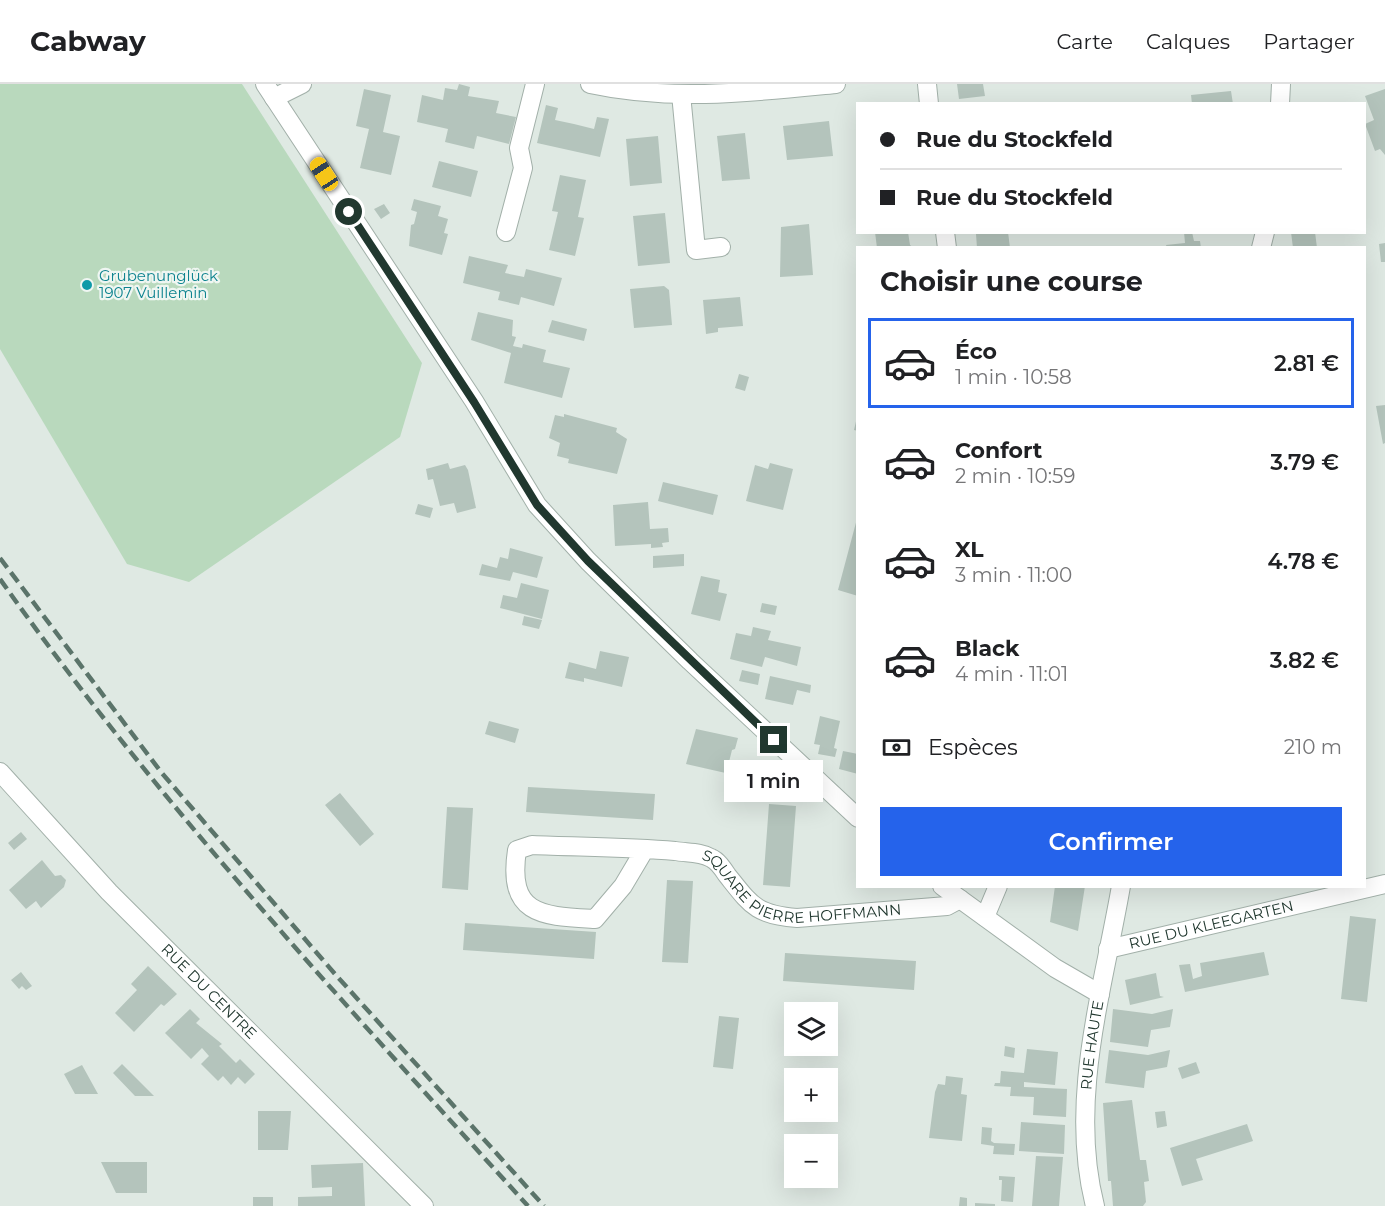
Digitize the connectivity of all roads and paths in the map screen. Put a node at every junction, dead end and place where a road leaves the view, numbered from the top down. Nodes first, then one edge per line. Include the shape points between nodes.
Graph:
1 (302, 84) edge
2 (535, 84) edge
3 (590, 84) edge
4 (836, 84) edge
5 (927, 84) edge
6 (1281, 84) edge
7 (269, 91) edge
8 (681, 94) junction
9 (929, 102) edge
10 (1280, 102) edge
11 (506, 232) dead end
12 (721, 247) dead end
13 (0, 772) edge
14 (856, 816) edge
15 (645, 849) junction
16 (1385, 884) edge
17 (945, 888) edge
18 (997, 888) edge
19 (1121, 888) edge
20 (960, 899) junction
21 (985, 917) junction
22 (1108, 949) junction
23 (1100, 994) junction
24 (423, 1206) edge
25 (1095, 1206) edge

1 - 7 street
2 - 11 street via 519,148 523,168
3 - 8 street via 637,93
4 - 8 street
5 - 9 street
6 - 10 street
7 - 14 street via 474,402 537,505 690,661
8 - 12 street via 696,250
13 - 24 street, RUE DU CENTRE via 109,892
15 - 15 street, SQUARE PIERRE HOFFMANN via 532,845 517,850 514,871 519,897 529,909 548,916 595,919 623,886
15 - 20 street, SQUARE PIERRE HOFFMANN via 712,858 752,906 778,917 947,906
16 - 22 street, RUE DU KLEEGARTEN
17 - 20 street
18 - 21 street
19 - 22 street, RUE HAUTE
20 - 21 street
21 - 23 street via 1055,968
22 - 23 street, RUE HAUTE
23 - 25 street, RUE HAUTE via 1085,1101

